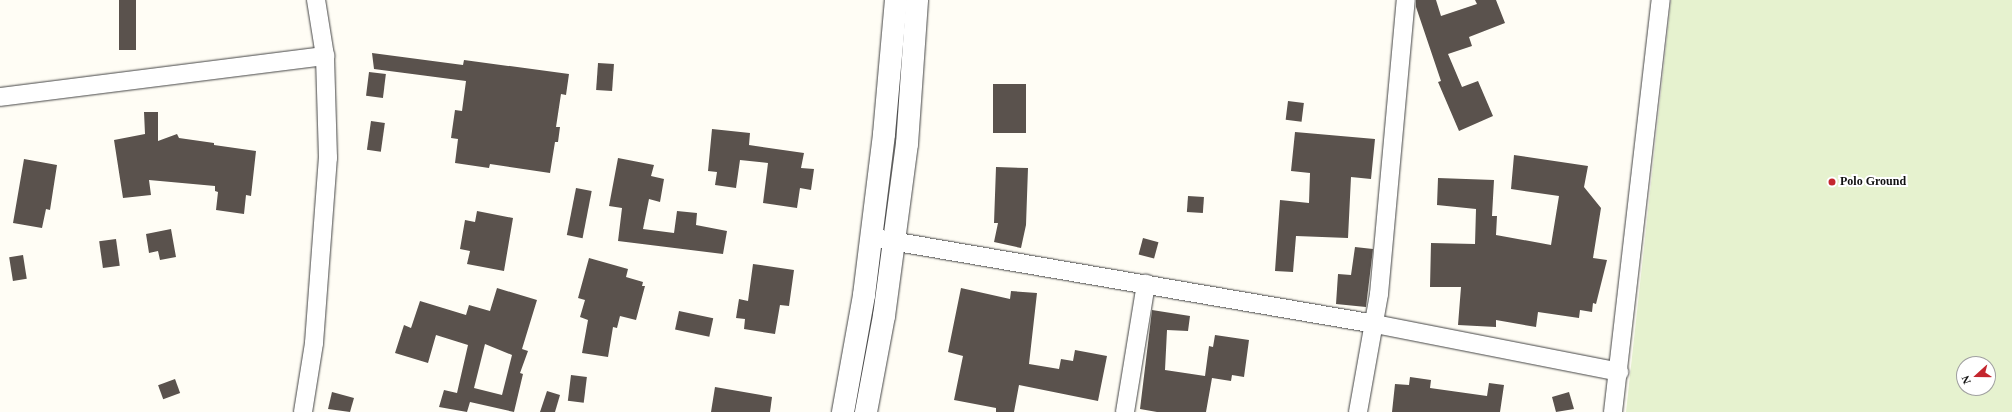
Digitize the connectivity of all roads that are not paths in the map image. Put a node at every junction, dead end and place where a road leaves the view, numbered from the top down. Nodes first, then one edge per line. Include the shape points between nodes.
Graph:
1 (316, 0) edge
2 (896, 0) edge
3 (917, 0) edge
4 (1406, 0) edge
5 (1661, 0) edge
6 (325, 56) junction
7 (0, 97) edge
8 (871, 238) junction
9 (894, 241) junction
10 (1146, 284) junction
11 (1375, 324) junction
12 (1620, 372) junction
13 (304, 412) edge
14 (844, 412) edge
15 (866, 412) edge
16 (1125, 412) edge
17 (1358, 412) edge
18 (1613, 412) edge

1 - 6 street
2 - 8 street
3 - 9 street via 907,144
4 - 11 street
5 - 12 street
6 - 7 street
6 - 13 street via 328,158 314,343
8 - 9 street
8 - 14 street
9 - 10 street
9 - 15 street via 884,316
10 - 11 street
10 - 16 street
11 - 12 street
11 - 17 street
12 - 18 street

